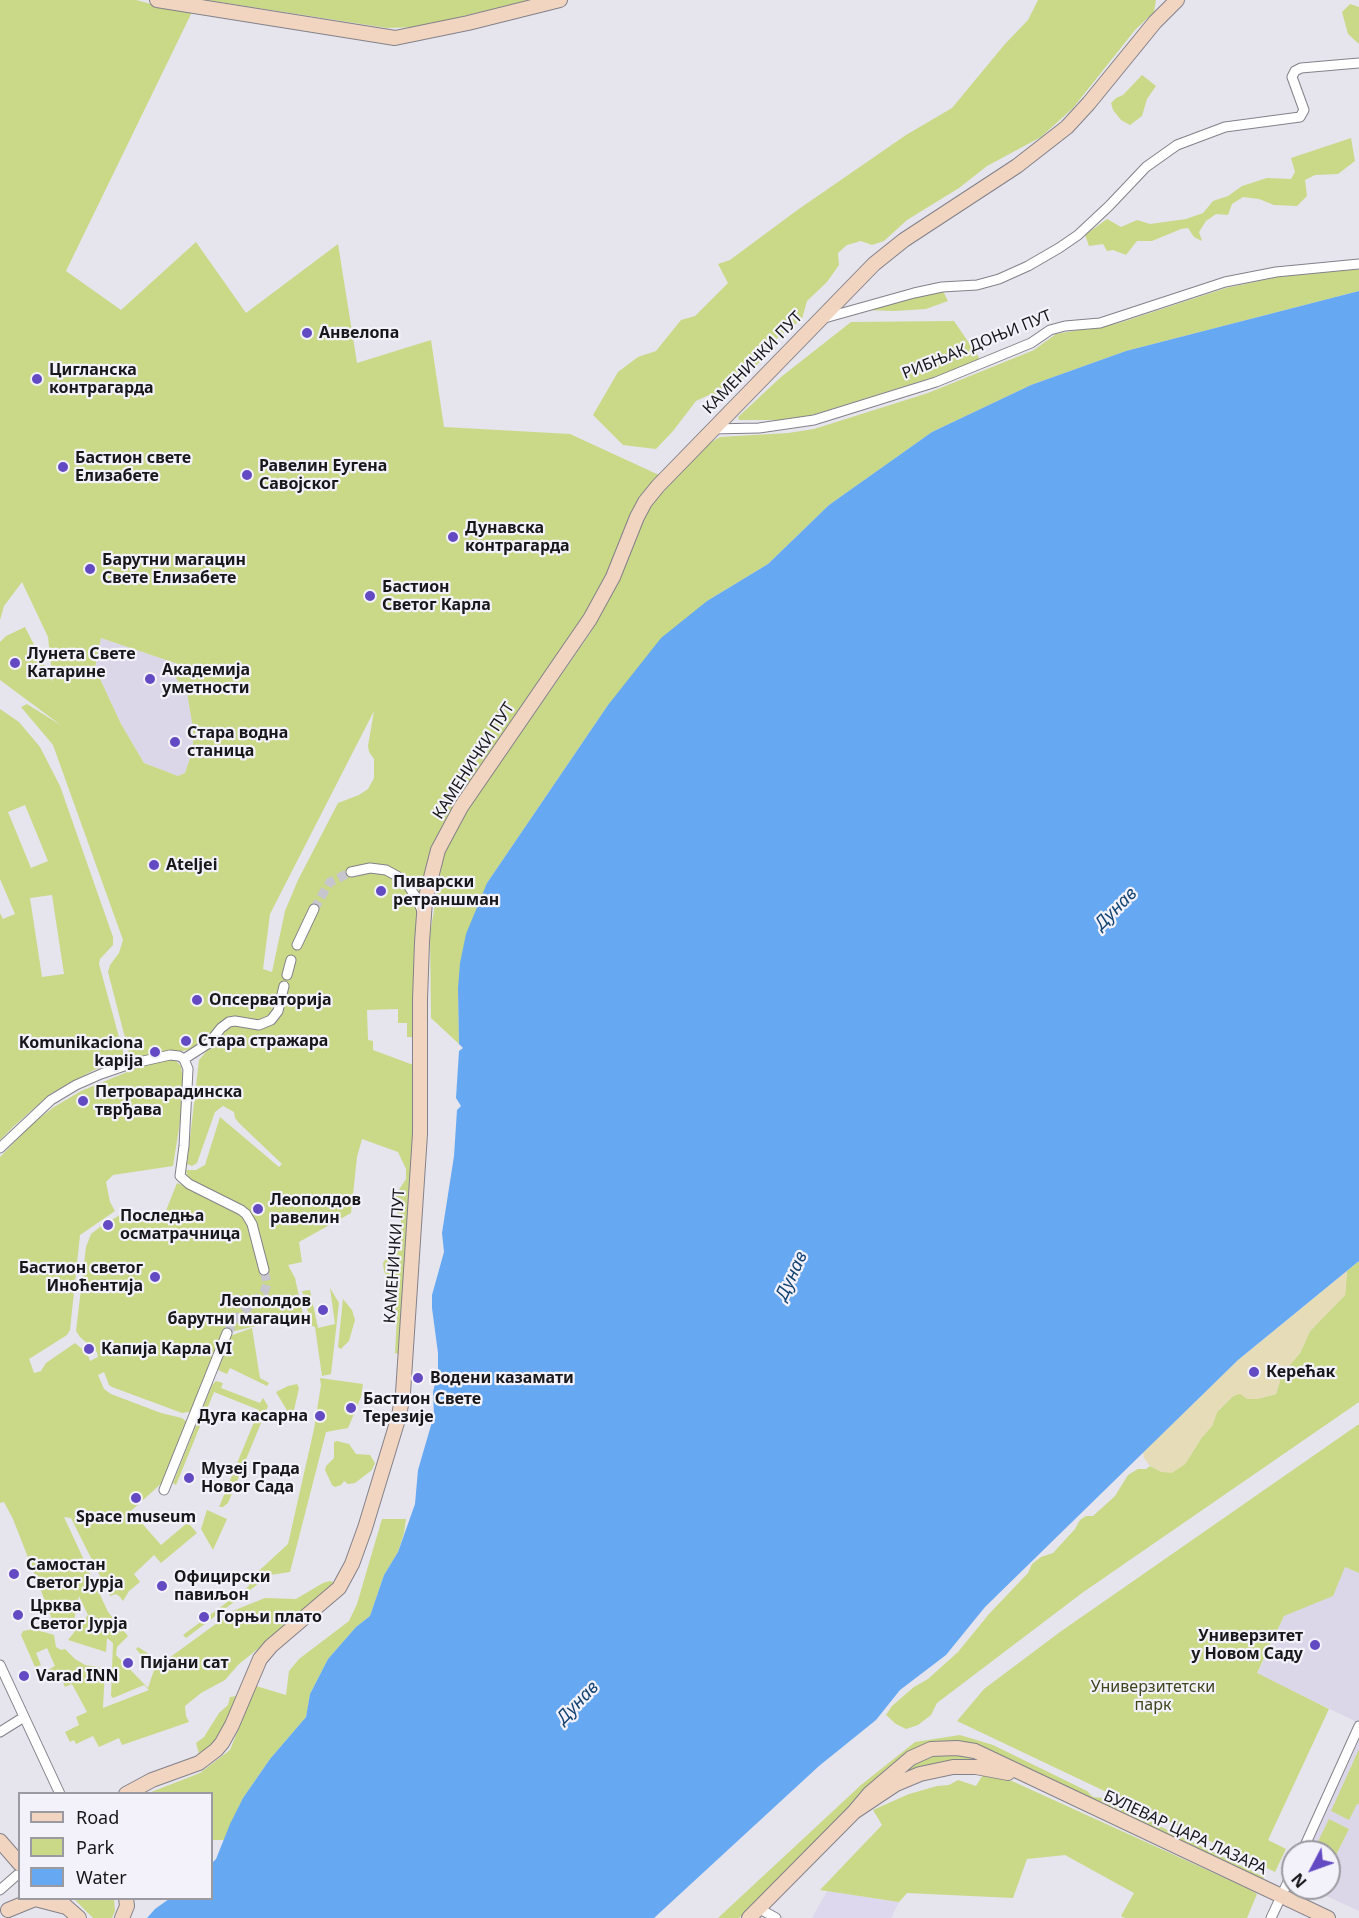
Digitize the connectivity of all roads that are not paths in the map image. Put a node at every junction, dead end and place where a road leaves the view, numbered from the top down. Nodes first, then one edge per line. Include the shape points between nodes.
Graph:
1 (157, 0) edge
2 (560, 0) edge
3 (1177, 0) edge
4 (178, 2) edge
5 (1359, 63) edge
6 (1359, 264) edge
7 (819, 320) junction
8 (712, 429) junction
9 (351, 872) tunnel mouth
10 (314, 909) tunnel mouth
11 (424, 915) junction
12 (297, 945) dead end
13 (291, 960) dead end
14 (287, 975) dead end
15 (284, 986) dead end
16 (184, 1059) junction
17 (0, 1148) edge
18 (264, 1270) tunnel mouth
19 (227, 1333) tunnel mouth
20 (164, 1490) dead end
21 (0, 1665) edge
22 (24, 1717) junction
23 (1359, 1726) edge
24 (0, 1732) edge
25 (1028, 1777) junction
26 (59, 1792) edge
27 (130, 1792) edge
28 (854, 1812) junction
29 (1307, 1840) edge
30 (0, 1841) edge
31 (18, 1868) edge
32 (18, 1870) edge
33 (0, 1890) edge
34 (1281, 1897) joint
35 (18, 1899) edge
36 (33, 1900) edge
37 (126, 1900) edge
38 (1288, 1900) edge
39 (62, 1901) edge
40 (754, 1913) edge
41 (4, 1914) edge
42 (79, 1918) edge
43 (122, 1918) edge
44 (776, 1918) edge
45 (1271, 1918) edge
46 (1328, 1918) edge

1 - 4 main road
2 - 4 main road via 395,38
3 - 7 main road, КАМЕНИЧКИ ПУТ via 1067,127 1017,166 904,240 874,264
5 - 7 street via 1295,71 1292,77 1304,110 1300,117 1226,127 1177,146 1146,167 1078,234 1028,266 977,285 923,291
6 - 8 street, РИБЊАК ДОЊИ ПУТ via 1276,272 1225,282 1100,323 1050,330 1031,343 936,382 814,420 759,428
7 - 8 main road, КАМЕНИЧКИ ПУТ
8 - 11 main road, КАМЕНИЧКИ ПУТ via 645,502 590,620 461,807 438,850
9 - 11 street via 370,868 398,876 417,898
10 - 12 street
11 - 27 main road, КАМЕНИЧКИ ПУТ via 420,1134 403,1394 352,1564 339,1588 260,1659 232,1725 216,1750 199,1763
13 - 14 street
15 - 16 street via 278,1011 271,1020 259,1025 228,1022 202,1048
16 - 17 street via 170,1054 130,1064 76,1085 51,1100
16 - 18 street via 188,1070 180,1176 246,1214
19 - 20 street
21 - 22 street
22 - 24 street
22 - 26 street
23 - 29 street
25 - 28 main road, БУЛЕВАР ЦАРА ЛАЗАРА via 976,1767 953,1767 896,1784
25 - 28 main road, БУЛЕВАР ЦАРА ЛАЗАРА via 975,1751 931,1749 911,1758 887,1777
25 - 34 main road, БУЛЕВАР ЦАРА ЛАЗАРА
28 - 40 main road
30 - 31 main road
32 - 33 street
34 - 45 street
35 - 41 main road
36 - 41 main road
37 - 43 main road
38 - 46 main road, БУЛЕВАР ЦАРА ЛАЗАРА
39 - 42 main road
40 - 44 street

